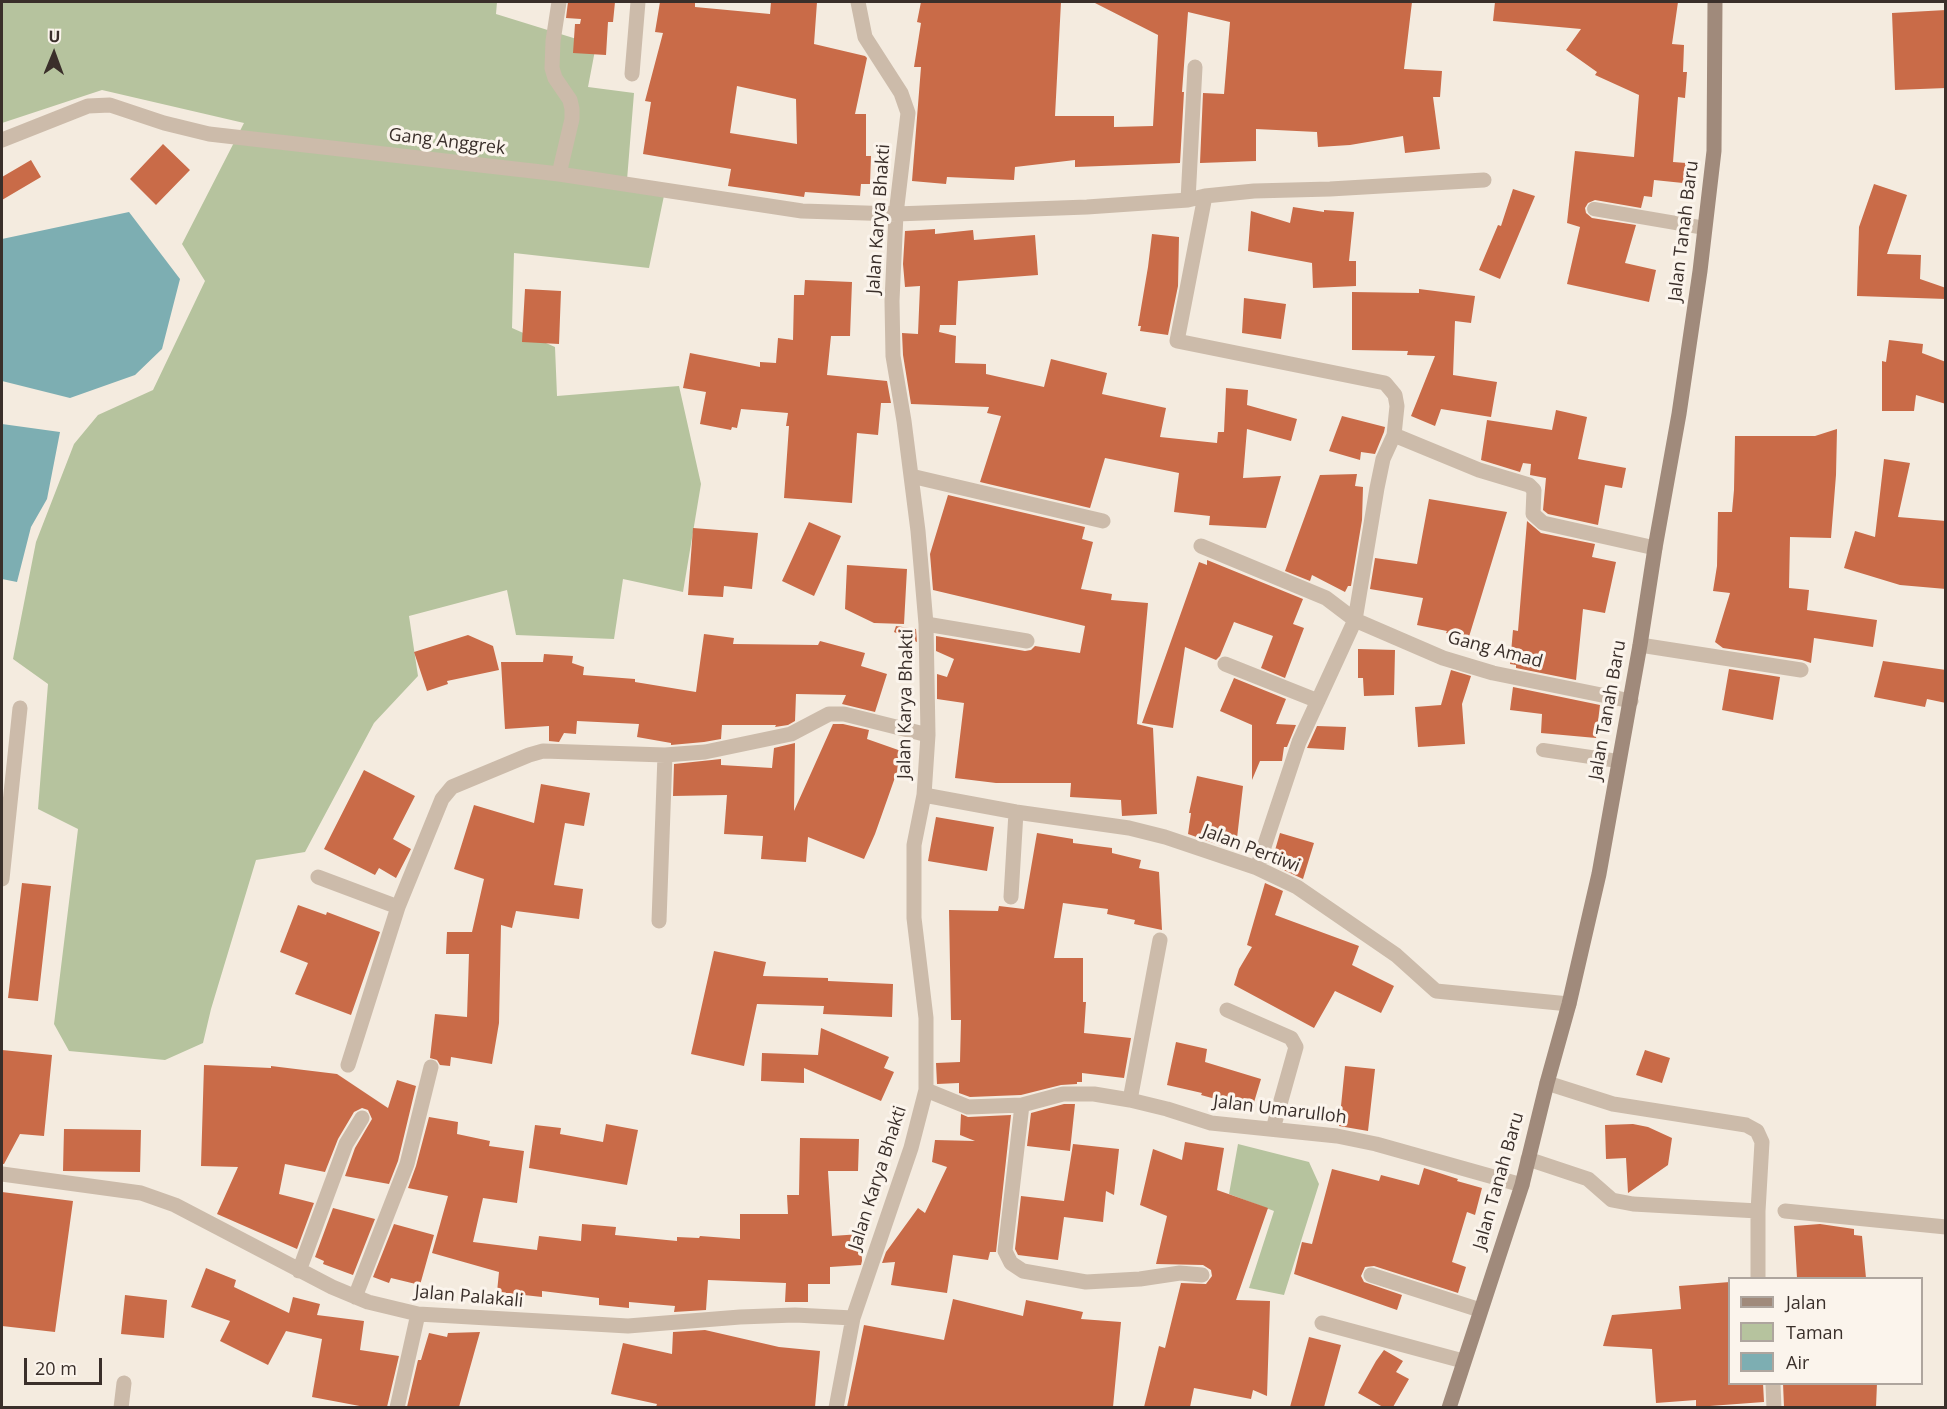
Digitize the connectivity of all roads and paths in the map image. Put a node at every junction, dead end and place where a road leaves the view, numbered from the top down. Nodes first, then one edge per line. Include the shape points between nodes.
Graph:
1 (559, 2) edge
2 (638, 2) edge
3 (858, 2) edge
4 (1715, 2) edge
5 (1196, 67) dead end
6 (632, 74) dead end
7 (2, 140) edge
8 (558, 174) junction
9 (1484, 180) dead end
10 (1205, 196) junction
11 (1188, 200) junction
12 (1594, 209) dead end
13 (896, 214) junction
14 (1706, 228) junction
15 (1394, 435) junction
16 (911, 476) junction
17 (1103, 521) dead end
18 (1201, 546) dead end
19 (1655, 548) junction
20 (1354, 620) junction
21 (926, 624) junction
22 (1027, 641) dead end
23 (1640, 645) junction
24 (1225, 664) dead end
25 (1801, 670) dead end
26 (1317, 700) junction
27 (1631, 701) junction
28 (20, 708) dead end
29 (928, 735) junction
30 (1543, 750) dead end
31 (664, 755) junction
32 (1618, 761) junction
33 (924, 795) junction
34 (1016, 812) junction
35 (1257, 868) junction
36 (318, 877) dead end
37 (2, 879) edge
38 (1011, 897) dead end
39 (398, 907) junction
40 (659, 921) dead end
41 (1160, 939) dead end
42 (1569, 1005) junction
43 (1227, 1010) dead end
44 (348, 1065) dead end
45 (431, 1067) dead end
46 (1547, 1083) junction
47 (926, 1090) junction
48 (1130, 1100) junction
49 (1022, 1104) junction
50 (362, 1118) dead end
51 (1273, 1129) junction
52 (1528, 1160) junction
53 (2, 1174) edge
54 (1522, 1185) junction
55 (1758, 1211) junction
56 (1785, 1211) dead end
57 (1946, 1227) edge
58 (299, 1271) junction
59 (1202, 1275) dead end
60 (1371, 1275) dead end
61 (1758, 1277) edge
62 (355, 1297) junction
63 (1480, 1310) junction
64 (418, 1314) junction
65 (853, 1318) junction
66 (1322, 1323) dead end
67 (1463, 1361) junction
68 (124, 1383) dead end
69 (1773, 1385) edge
70 (121, 1407) edge
71 (397, 1407) edge
72 (836, 1407) edge
73 (1449, 1407) edge
74 (1774, 1407) edge

1 - 8 street via 552,68 570,100 572,119
2 - 6 street
3 - 13 street, Jalan Karya Bhakti via 864,37 901,93 908,113
4 - 14 main road, Jalan Tanah Baru via 1714,151
5 - 11 street
7 - 8 street, Gang Anggrek via 88,106 110,105 209,134
8 - 13 street, Gang Anggrek via 802,211
9 - 10 street, Gang Anggrek
10 - 11 street, Gang Anggrek
10 - 15 street via 1177,341 1385,383 1395,395 1397,406
11 - 13 street, Gang Anggrek
12 - 14 lane
13 - 16 street, Jalan Karya Bhakti via 893,356
14 - 19 main road, Jalan Tanah Baru
15 - 19 street via 1529,485 1534,490 1533,514 1543,523
15 - 20 street via 1383,459
16 - 17 street
16 - 21 street, Jalan Karya Bhakti
18 - 20 street, Gang Amad via 1326,598
19 - 23 main road, Jalan Tanah Baru
20 - 26 street
20 - 27 street, Gang Amad via 1443,658 1493,673
21 - 22 street
21 - 29 street, Jalan Karya Bhakti
23 - 25 street
23 - 27 main road, Jalan Tanah Baru
24 - 26 street
26 - 35 street
27 - 32 main road, Jalan Tanah Baru
28 - 37 street
29 - 31 street via 844,714 829,714 791,734 713,751
29 - 33 street, Jalan Karya Bhakti
30 - 32 lane
31 - 39 street via 543,751 452,787 442,799
31 - 40 street
32 - 42 main road, Jalan Tanah Baru via 1599,874
33 - 34 street, Jalan Pertiwi
33 - 47 street, Jalan Karya Bhakti via 914,845 914,918 926,1018
34 - 35 street, Jalan Pertiwi via 1129,828
34 - 38 street
35 - 42 street, Jalan Pertiwi via 1297,887 1351,924 1396,955 1436,991
36 - 39 street
39 - 44 street
41 - 48 street
42 - 46 main road, Jalan Tanah Baru
43 - 51 street via 1291,1038 1296,1047
45 - 62 street via 407,1164
46 - 52 main road, Jalan Tanah Baru
46 - 55 street via 1613,1104 1746,1125 1757,1131 1762,1142
47 - 49 street, Jalan Umarulloh via 969,1107
47 - 65 street, Jalan Karya Bhakti via 911,1148
48 - 49 street, Jalan Umarulloh via 1063,1094
48 - 51 street, Jalan Umarulloh via 1211,1124
49 - 59 street via 1005,1251 1011,1263 1023,1271 1086,1282 1180,1273
50 - 58 street via 346,1144
51 - 54 street, Jalan Umarulloh via 1376,1144
52 - 54 main road, Jalan Tanah Baru
52 - 55 street via 1588,1179 1612,1200
53 - 58 street, Jalan Palakali via 141,1193 175,1205
54 - 63 main road, Jalan Tanah Baru
55 - 61 street
56 - 57 street
58 - 62 street, Jalan Palakali
60 - 63 street
62 - 64 street, Jalan Palakali
63 - 67 main road, Jalan Tanah Baru
64 - 65 street, Jalan Palakali via 628,1326 795,1315
64 - 71 street
65 - 72 street, Jalan Karya Bhakti
66 - 67 street
67 - 73 main road, Jalan Tanah Baru
68 - 70 street
69 - 74 street

